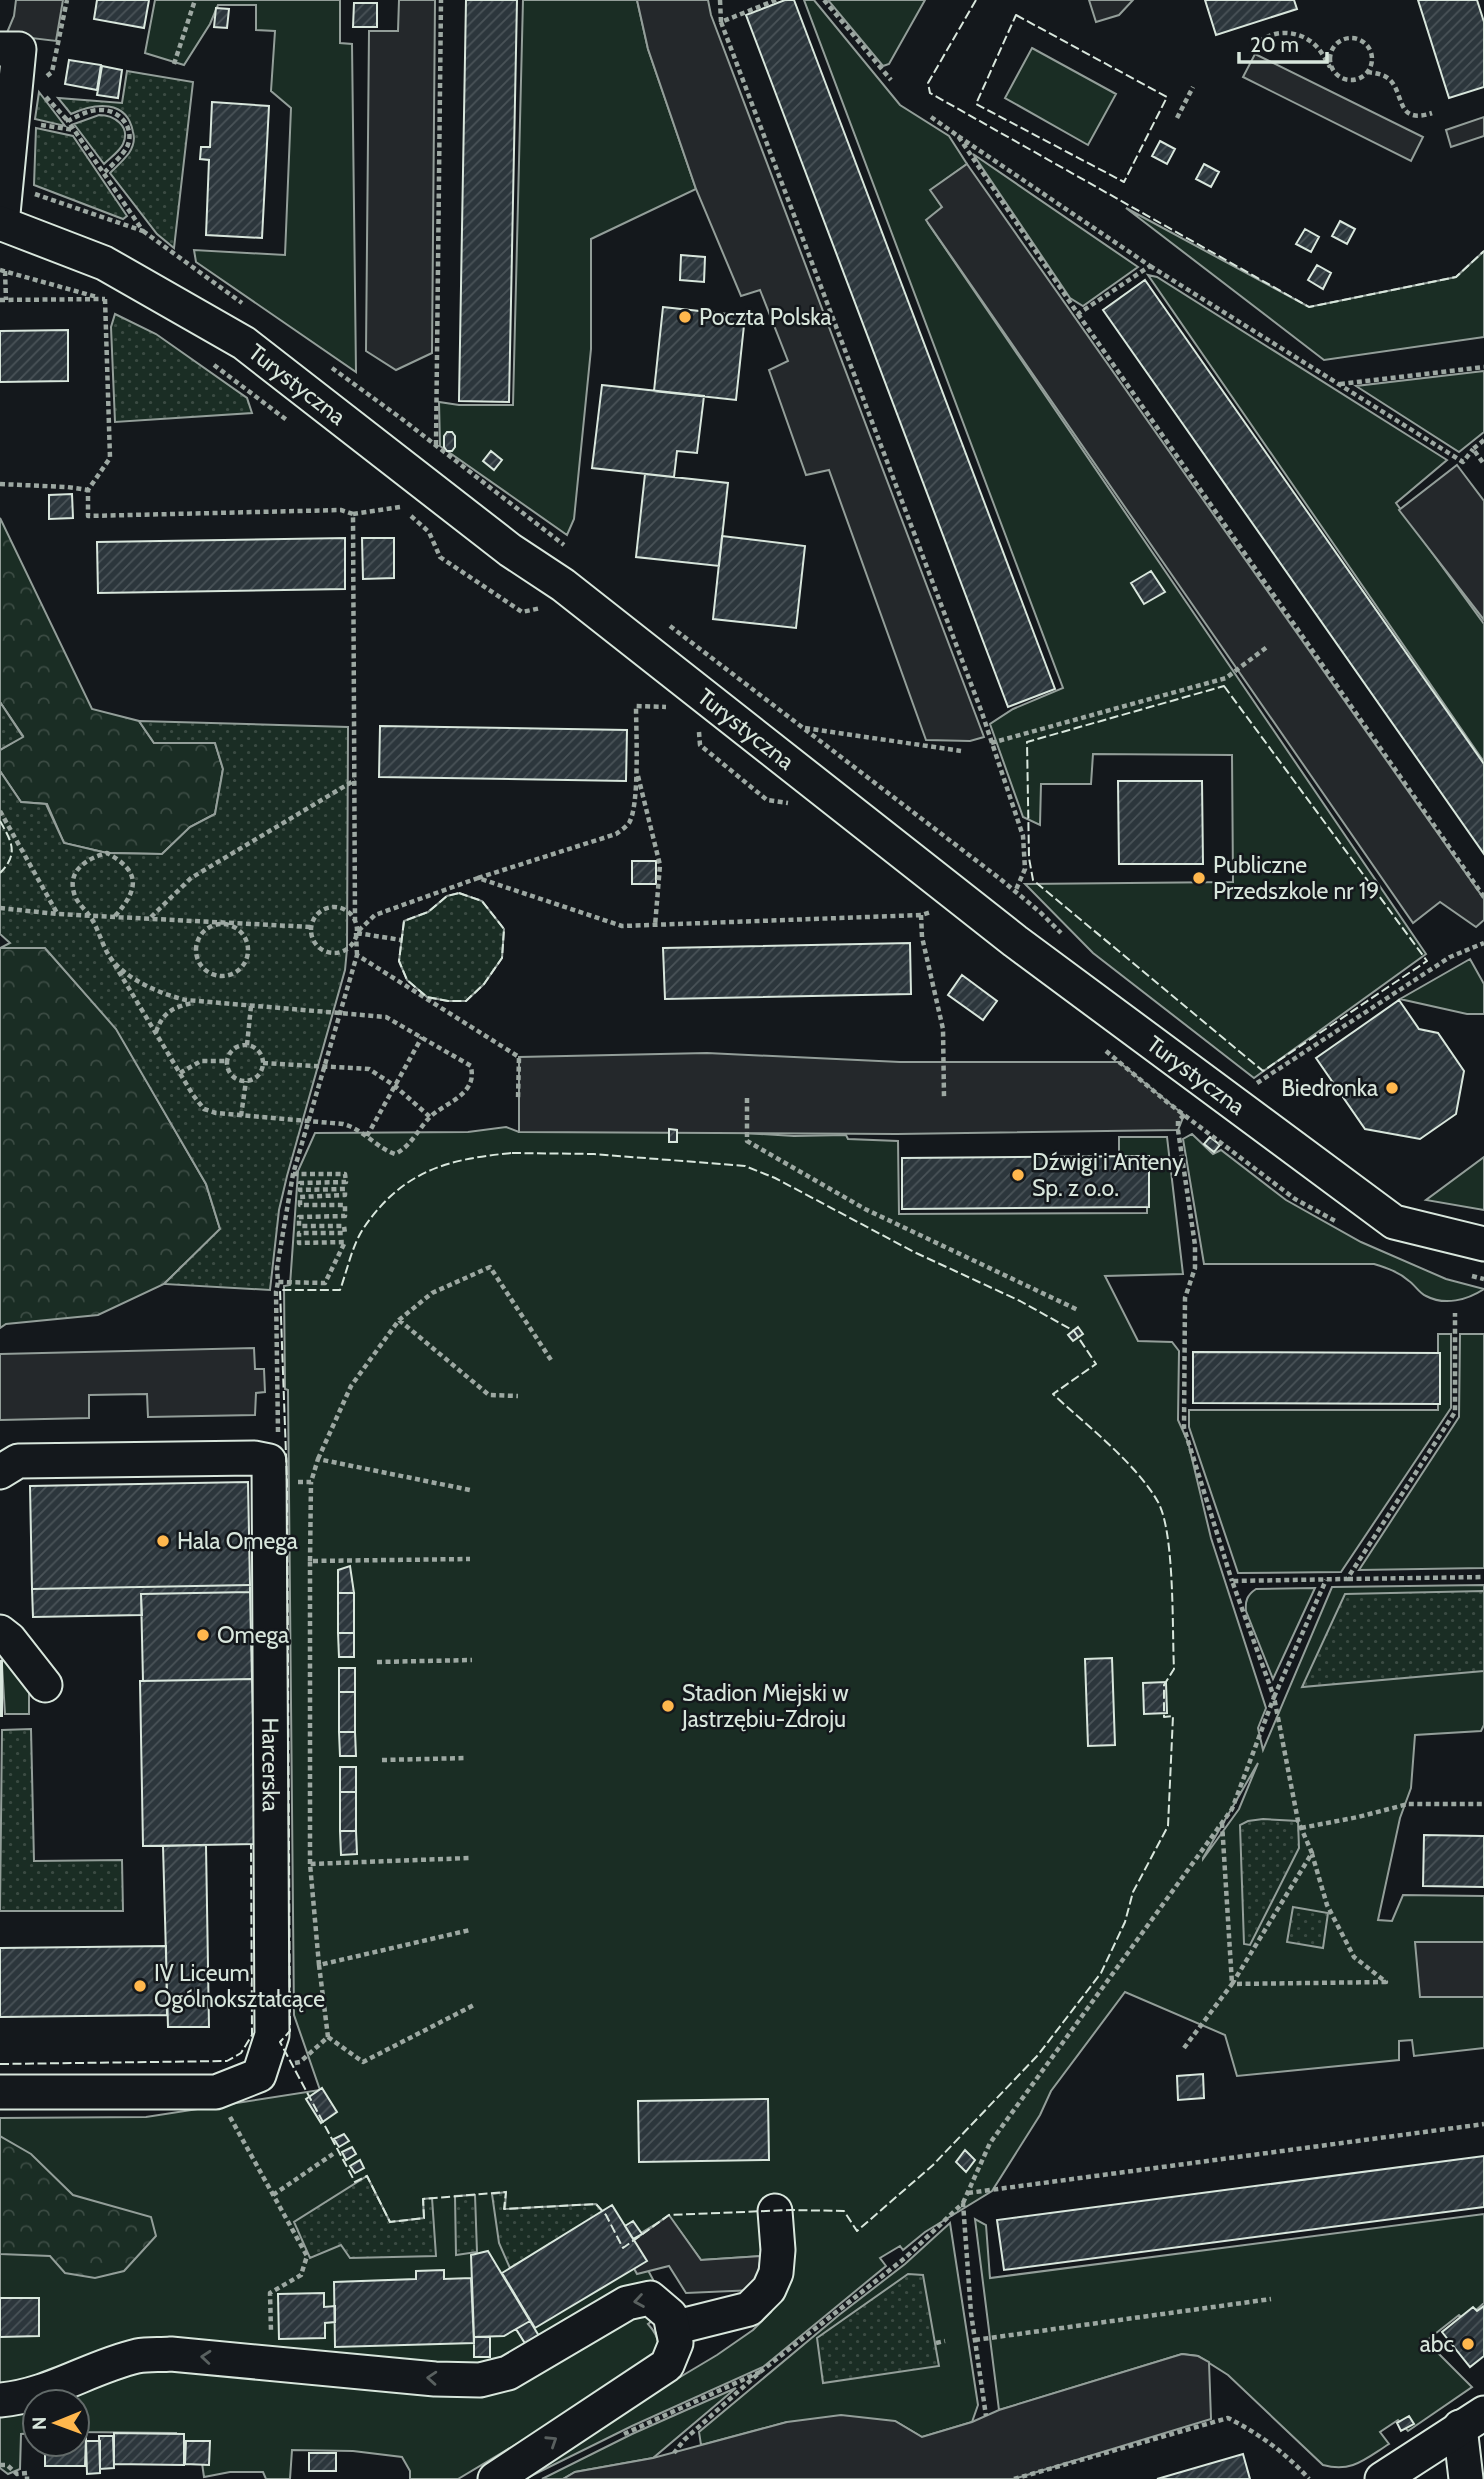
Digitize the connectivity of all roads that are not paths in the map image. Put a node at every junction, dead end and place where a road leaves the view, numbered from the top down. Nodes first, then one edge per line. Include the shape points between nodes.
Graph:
1 (0, 49) edge
2 (1, 223) edge
3 (1484, 1244) edge
4 (0, 1472) edge
5 (0, 1632) edge
6 (45, 1685) dead end
7 (0, 2092) edge
8 (775, 2211) dead end
9 (673, 2328) junction
10 (0, 2400) edge
11 (1472, 2420) edge
12 (495, 2479) edge
13 (1382, 2479) edge
14 (1465, 2479) edge

1 - 2 street via 19,49
2 - 3 street, Turystyczna via 104,263 244,343 510,550 563,585 1015,941 1394,1222
4 - 7 street, Harcerska via 18,1461 254,1458 269,1472 272,2035 259,2075 216,2092
5 - 6 street
8 - 9 street via 778,2250 769,2289 749,2309
9 -> 10 street via 670,2315 650,2298 627,2303 508,2372 480,2380 141,2355 66,2383
12 -> 9 street via 667,2365 676,2343
11 - 13 street
11 - 14 street

